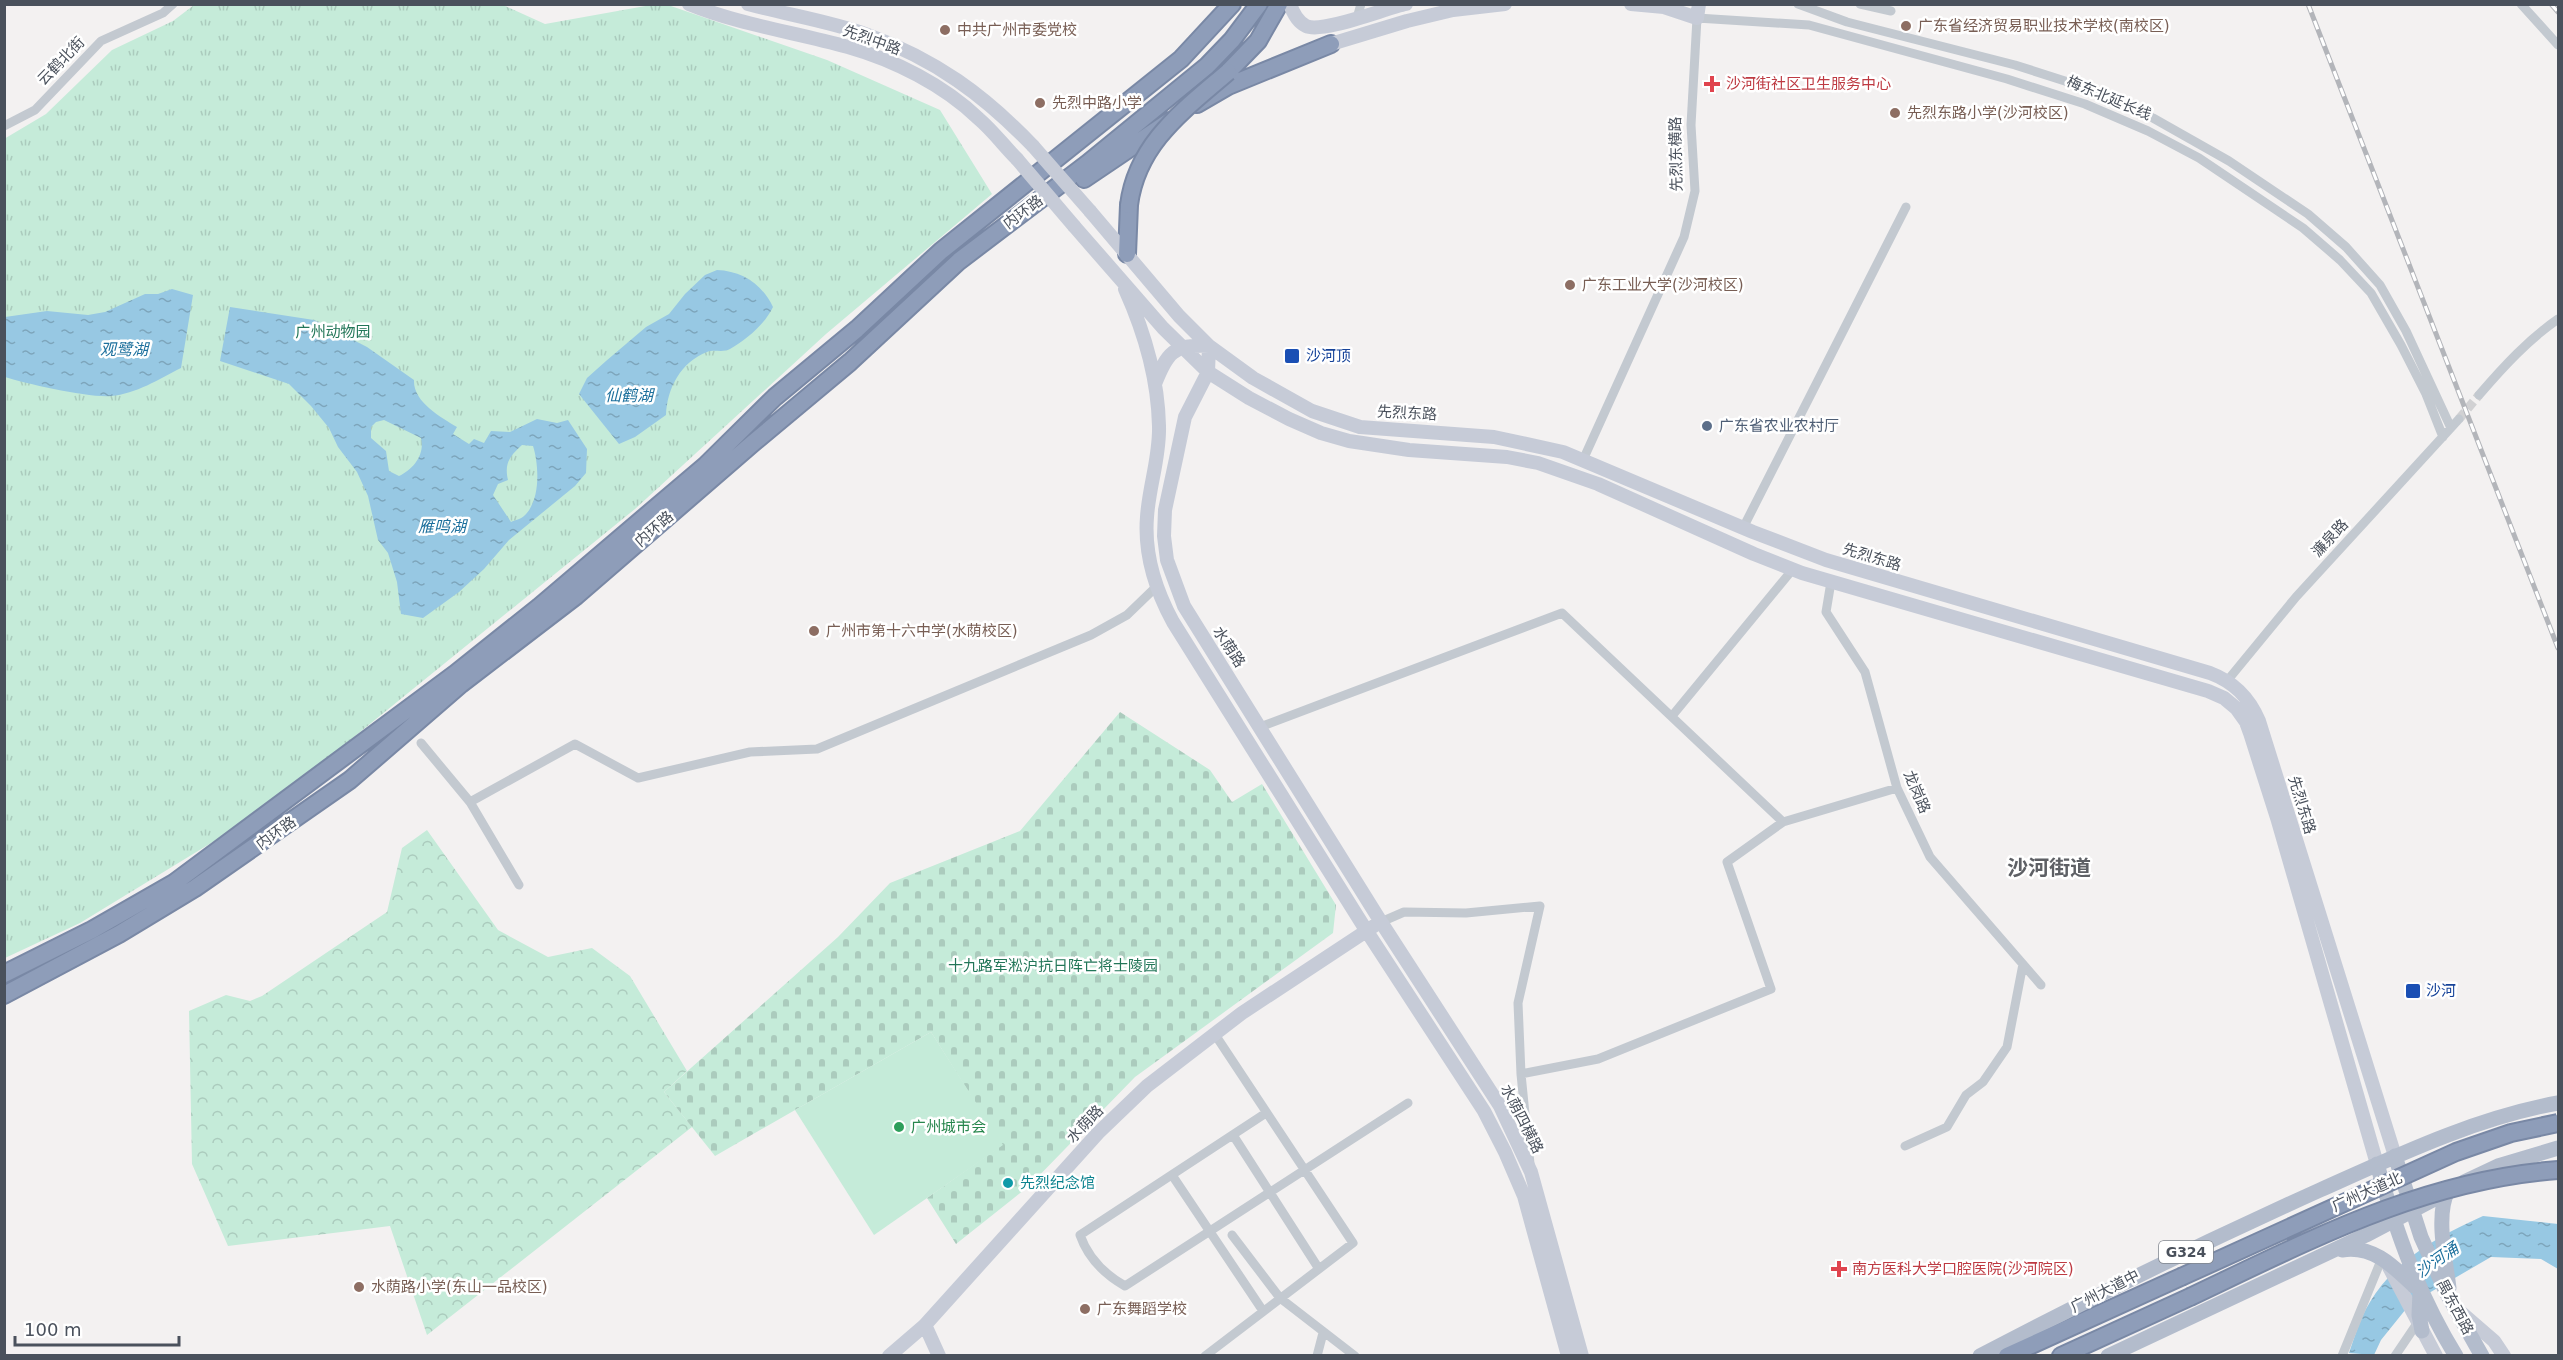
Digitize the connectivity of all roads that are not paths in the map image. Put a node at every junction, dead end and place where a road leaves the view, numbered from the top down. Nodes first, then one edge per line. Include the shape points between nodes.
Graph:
1 (173, 4) edge
2 (689, 4) edge
3 (748, 4) edge
4 (1232, 4) edge
5 (1259, 4) edge
6 (1279, 4) edge
7 (1290, 4) edge
8 (1406, 4) edge
9 (1505, 4) edge
10 (1631, 4) edge
11 (1860, 4) edge
12 (2520, 4) edge
13 (1800, 5) edge
14 (1359, 11) edge
15 (1698, 11) edge
16 (1891, 11) dead end
17 (1918, 39) junction
18 (1331, 44) joint
19 (2559, 45) edge
20 (895, 47) junction
21 (1915, 54) junction
22 (889, 63) junction
23 (4, 126) edge
24 (2211, 149) junction
25 (2214, 168) junction
26 (1906, 207) dead end
27 (1074, 226) joint
28 (1127, 254) junction
29 (1118, 274) junction
30 (2380, 285) junction
31 (2370, 293) junction
32 (924, 296) junction
33 (2559, 319) edge
34 (1209, 346) junction
35 (1182, 347) junction
36 (1208, 372) junction
37 (1154, 386) junction
38 (2479, 395) tunnel mouth
39 (2459, 419) tunnel mouth
40 (2451, 428) junction
41 (2443, 437) junction
42 (1583, 460) junction
43 (1743, 528) junction
44 (1761, 536) junction
45 (1754, 554) junction
46 (1793, 569) junction
47 (1831, 582) junction
48 (1156, 587) junction
49 (2227, 681) junction
50 (1672, 716) junction
51 (1260, 727) junction
52 (421, 743) dead end
53 (1897, 788) junction
54 (470, 802) junction
55 (1783, 822) junction
56 (2300, 873) junction
57 (519, 885) dead end
58 (1381, 922) junction
59 (1366, 930) junction
60 (2023, 964) junction
61 (4, 974) edge
62 (2041, 985) dead end
63 (4, 995) edge
64 (1214, 1033) junction
65 (1521, 1074) junction
66 (1408, 1103) dead end
67 (2559, 1103) edge
68 (1266, 1113) junction
69 (2559, 1123) edge
70 (1233, 1135) junction
71 (1905, 1146) dead end
72 (2559, 1148) edge
73 (2396, 1156) junction
74 (2377, 1164) junction
75 (1303, 1168) junction
76 (2559, 1170) edge
77 (1531, 1172) junction
78 (1172, 1175) junction
79 (2448, 1191) junction
80 (1270, 1193) junction
81 (2412, 1211) junction
82 (2393, 1222) junction
83 (1210, 1231) junction
84 (1232, 1234) dead end
85 (2331, 1252) junction
86 (2382, 1258) junction
87 (1319, 1269) junction
88 (2442, 1272) junction
89 (2181, 1276) joint
90 (2415, 1288) junction
91 (1280, 1298) junction
92 (2452, 1304) junction
93 (1263, 1311) junction
94 (926, 1325) junction
95 (2420, 1326) junction
96 (1323, 1333) junction
97 (889, 1356) edge
98 (939, 1356) edge
99 (1205, 1356) edge
100 (1317, 1356) edge
101 (1355, 1356) edge
102 (1568, 1356) edge
103 (1582, 1356) edge
104 (1980, 1356) edge
105 (2007, 1356) edge
106 (2061, 1356) edge
107 (2108, 1356) edge
108 (2342, 1356) edge
109 (2396, 1356) edge
110 (2436, 1356) edge
111 (2456, 1356) edge
112 (2482, 1356) edge
113 (2504, 1356) edge

1 - 23 street, 云鹤北街 via 101,41 35,110
2 - 22 street, 先烈中路 via 738,21 848,47
3 - 20 street, 先烈东路 via 829,23
4 - 61 highway, 内环路 via 1195,46 941,250 706,465 455,674 174,883
5 - 32 highway, 内环路 via 1220,53 1146,116 979,245
6 - 28 highway, bridge via 1251,50 1160,132 1138,170 1129,205
7 - 14 street via 1295,16 1307,27 1322,28
8 - 14 street
9 - 18 street via 1453,10
10 - 15 street, 梅东北延长线
11 - 16 street
12 - 19 street
13 - 17 street, 梅东北延长线 via 1847,22
15 - 21 street, 梅东北延长线 via 1809,25
15 - 42 street, 先烈东横路 via 1691,125 1695,191 1684,237
17 - 21 street
17 - 24 street, 梅东北延长线 via 2090,89
18 - 32 highway via 1204,99 1016,225
20 - 22 street
20 - 28 street, 先烈东路, bridge via 974,90 1001,113
21 - 25 street, 梅东北延长线 via 2085,104 2148,131
22 - 27 street, 先烈中路, bridge via 932,84 964,106 1017,159
24 - 25 street
24 - 30 street, 梅东北延长线 via 2308,214 2346,247
25 - 31 street, 梅东北延长线 via 2303,228
26 - 43 street
27 - 29 street, 先烈东路
28 - 34 street, 先烈东路
29 - 35 street, 先烈东路
29 - 37 street via 1144,339
30 - 31 street
30 - 40 street, 梅东北延长线
31 - 41 street, 梅东北延长线 via 2426,394
32 - 63 highway, 内环路 via 576,596 461,684 350,780 195,888
33 - 38 street via 2536,335
34 - 35 street
34 - 36 street, 水荫路
34 - 42 street, 先烈东路 via 1287,398 1342,422 1516,440
35 - 36 street, 先烈东路
35 - 37 street via 1165,359
36 - 45 street, 先烈东路 via 1264,406 1321,433 1377,446 1472,453 1538,463 1613,491
36 - 51 street, 水荫路 via 1185,417 1165,510 1167,560 1184,606
37 - 48 street via 1159,439 1147,533
39 - 40 street, 濂泉路
40 - 41 street, 濂泉路
41 - 49 street, 濂泉路 via 2296,597
42 - 43 street, 先烈东路
43 - 44 street, 先烈东路
44 - 45 street
44 - 49 street, 先烈东路 via 1826,560
45 - 46 street, 先烈东路
46 - 47 street, 先烈东路
46 - 50 street
47 - 53 street, 龙岗路 via 1826,612 1865,672
47 - 56 street, 先烈东路 via 2223,698 2246,722
48 - 54 street via 1127,615 1091,635 817,749 750,752 638,778 575,744
48 - 59 street via 1173,622
49 - 56 street, 先烈东路 via 2249,700 2259,721
50 - 51 street via 1562,613
50 - 55 street
51 - 58 street, 水荫路
52 - 54 street
53 - 55 street
53 - 60 street, 龙岗路 via 1930,857
54 - 57 street
55 - 65 street via 1727,862 1771,989 1598,1059
56 - 73 street, 先烈东路
56 - 74 street, 先烈东路
58 - 59 street, 水荫路
58 - 65 street via 1404,912 1466,913 1540,906 1518,1003
58 - 77 street, 水荫四横路 via 1500,1106
59 - 64 street, 水荫路
59 - 102 street, 水荫四横路 via 1484,1112 1505,1152 1524,1196
60 - 62 street, 龙岗路
60 - 71 street via 2007,1047 1983,1082 1966,1095 1947,1128
64 - 68 street
64 - 94 street, 水荫路 via 1166,1070 1098,1133
65 - 77 street
66 - 75 street
67 - 73 main road, 广州大道北 via 2496,1120
68 - 70 street
68 - 75 street
69 - 89 highway, 广州大道北, bridge via 2511,1133 2456,1152
70 - 78 street
70 - 80 street
72 - 79 main road via 2498,1166
73 - 74 main road, 广州大道中 / G324
73 - 81 main road, 禺东西路
74 - 82 main road, 禺东西路
74 - 104 main road, 广州大道中 / G324 via 2139,1274
75 - 80 street
75 - 87 street via 1353,1243
76 - 106 highway, 广州大道北, bridge via 2472,1182 2402,1202
77 - 103 street, 水荫四横路
78 - 83 street
78 - 83 street via 1080,1235 1084,1247 1106,1275 1125,1286
79 - 81 main road
79 - 88 main road via 2443,1207
80 - 83 street
80 - 87 street
81 - 82 main road
81 - 88 main road, 禺东西路 via 2421,1237
82 - 85 main road
82 - 90 main road, 禺东西路
83 - 93 street
84 - 91 street
85 - 86 main road via 2354,1248
85 - 107 main road
86 - 90 main road
86 - 108 street
87 - 91 street
88 - 90 main road
88 - 92 main road, 禺东西路
89 - 105 highway, 广州大道中
90 - 95 main road
90 - 95 street via 2409,1303
90 - 111 main road, 禺东西路
91 - 93 street
91 - 96 street
92 - 112 main road, 禺东西路
92 - 113 street via 2494,1341
93 - 99 street
94 - 97 street, 水荫路
94 - 98 street
95 - 109 street
95 - 110 street
96 - 100 street
96 - 101 street

